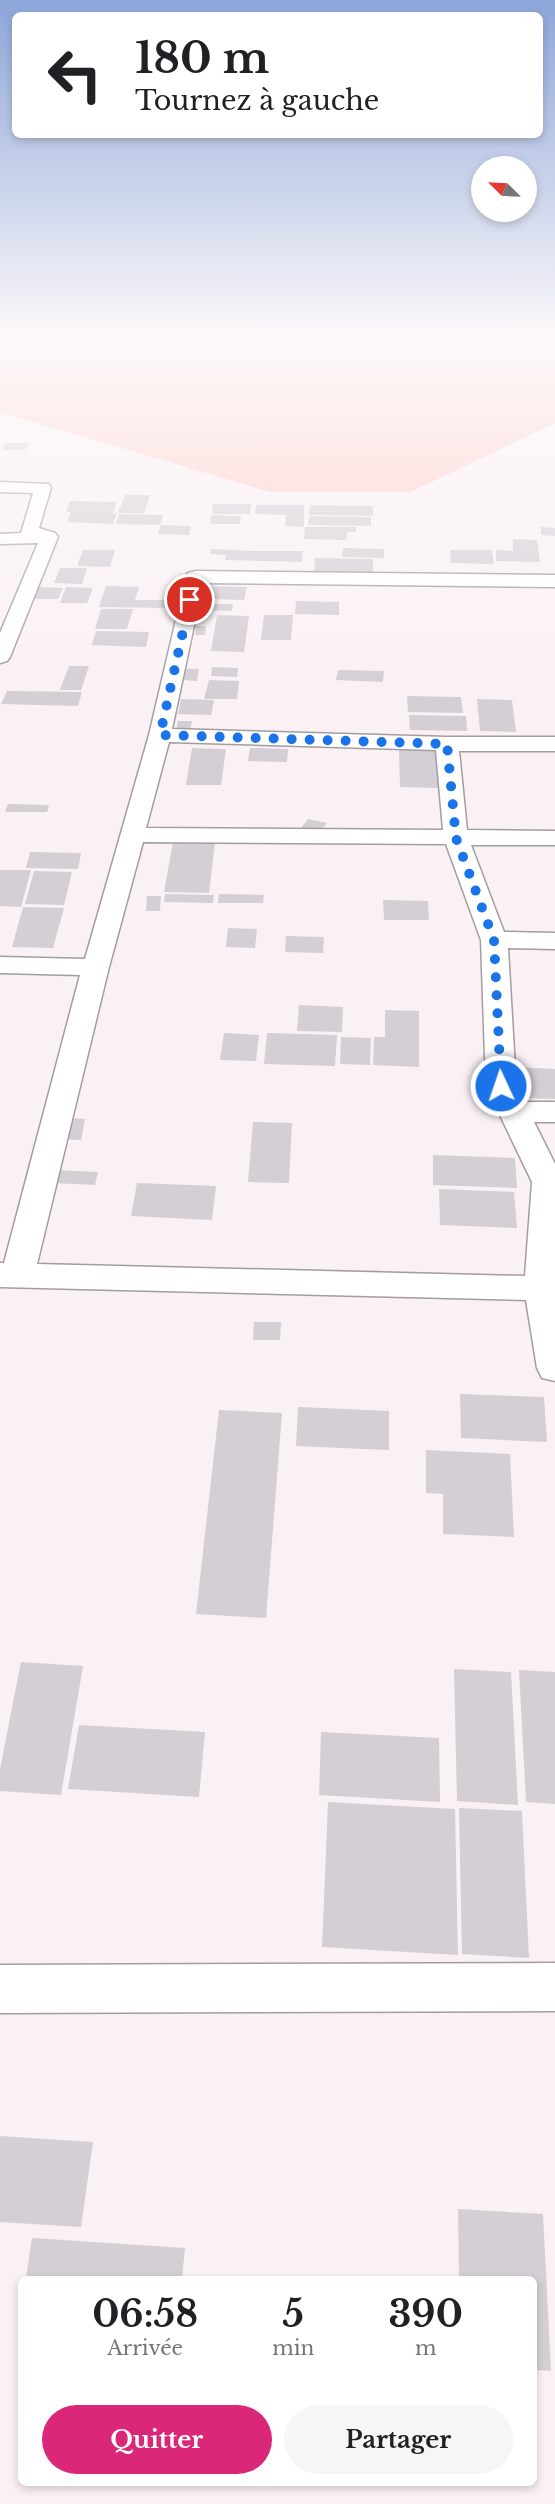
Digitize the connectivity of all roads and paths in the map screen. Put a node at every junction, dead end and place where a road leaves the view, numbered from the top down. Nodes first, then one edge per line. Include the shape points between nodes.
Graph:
1 (0, 487) edge
2 (49, 537) junction
3 (0, 539) edge
4 (555, 581) edge
5 (0, 657) edge
6 (160, 735) junction
7 (447, 744) junction
8 (555, 744) edge
9 (134, 835) junction
10 (456, 838) junction
11 (555, 838) edge
12 (494, 940) junction
13 (555, 941) edge
14 (0, 965) edge
15 (96, 967) junction
16 (513, 1112) junction
17 (555, 1112) edge
18 (9, 1275) edge
19 (548, 1289) edge
20 (555, 1368) edge
21 (555, 1987) edge
22 (0, 1989) edge

1 - 2 street via 43,488 28,531
2 - 3 street
2 - 5 street
4 - 6 street via 195,577
6 - 7 street
6 - 9 street
7 - 8 street
7 - 10 street
9 - 10 street
9 - 15 street
10 - 11 street
10 - 12 street
12 - 13 street
12 - 16 street via 501,1086
14 - 15 street
15 - 18 street
16 - 17 street
16 - 19 street via 548,1182
18 - 19 street
19 - 20 street
21 - 22 street

